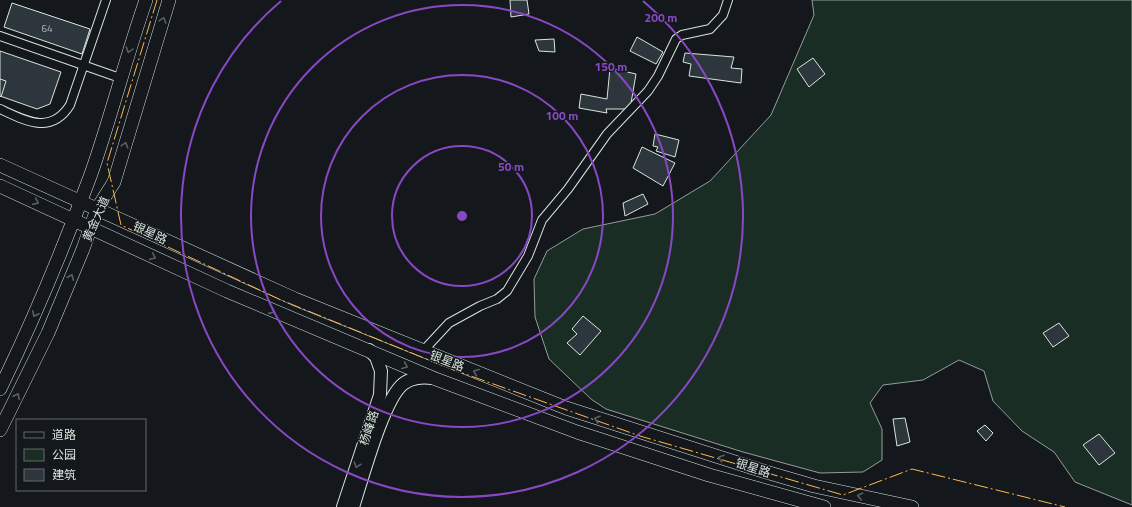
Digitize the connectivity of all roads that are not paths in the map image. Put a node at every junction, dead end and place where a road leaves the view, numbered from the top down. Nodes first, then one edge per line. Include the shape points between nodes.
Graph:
1 (106, 0) edge
2 (146, 0) edge
3 (169, 0) edge
4 (728, 0) edge
5 (0, 36) edge
6 (84, 65) junction
7 (120, 78) junction
8 (0, 109) edge
9 (0, 165) edge
10 (0, 186) edge
11 (80, 201) junction
12 (97, 209) junction
13 (74, 220) junction
14 (90, 228) junction
15 (369, 350) junction
16 (423, 351) junction
17 (433, 378) junction
18 (0, 389) edge
19 (0, 430) edge
20 (818, 506) edge
21 (342, 507) edge
22 (353, 507) edge
23 (912, 507) edge

1 - 6 street
2 -> 7 main road, 黄金大道
12 -> 3 main road, 黄金大道 via 114,182
4 - 16 street via 723,15 710,29 676,39 648,91 607,134 568,189 542,220 528,256 507,291 497,299 449,323
5 - 6 street
6 - 7 street
6 - 8 street via 70,105 56,120 36,123
7 - 11 main road, 黄金大道 via 91,174
9 - 11 main road, 银星路
10 -> 13 main road, 银星路
11 - 12 main road, 银星路
11 - 13 main road, 黄金大道
12 - 14 main road, 黄金大道
12 - 16 main road, 银星路 via 295,299
13 - 14 main road, 银星路
13 -> 18 main road, 黄金大道 via 39,306
14 -> 15 main road, 银星路 via 227,291
19 -> 14 main road, 黄金大道 via 48,332
15 -> 17 main road, 银星路
15 -> 21 main road, 杨峰路 via 376,357 381,371 380,395
23 -> 16 main road, 银星路 via 814,486 605,422
17 - 20 main road, 银星路 via 577,432 709,475
17 - 22 main road, 杨峰路 via 409,380 395,393 385,413

